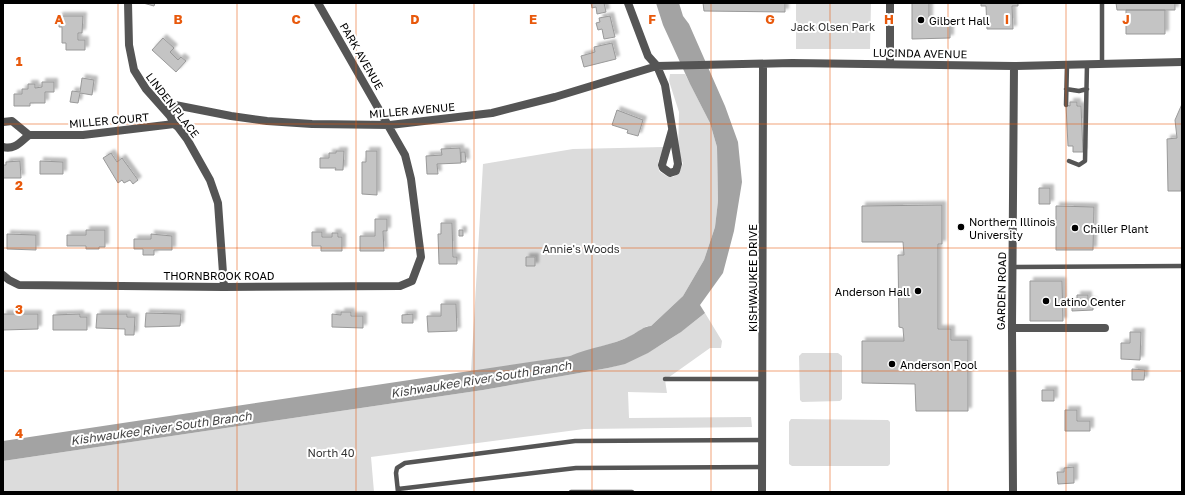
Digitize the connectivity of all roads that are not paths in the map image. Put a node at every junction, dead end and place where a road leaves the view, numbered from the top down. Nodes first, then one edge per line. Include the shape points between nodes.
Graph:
1 (128, 3) edge
2 (318, 3) edge
3 (628, 3) edge
4 (890, 3) edge
5 (1102, 3) edge
6 (1182, 62) edge
7 (763, 64) junction
8 (890, 64) junction
9 (1087, 64) junction
10 (1102, 64) junction
11 (1067, 65) junction
12 (657, 66) junction
13 (1014, 66) junction
14 (1066, 89) junction
15 (1087, 89) junction
16 (1066, 105) dead end
17 (170, 116) junction
18 (3, 122) edge
19 (174, 124) junction
20 (390, 125) junction
21 (672, 130) dead end
22 (29, 135) junction
23 (3, 147) edge
24 (1069, 161) dead end
25 (421, 257) joint
26 (1182, 266) edge
27 (1013, 267) junction
28 (3, 275) edge
29 (224, 287) junction
30 (1012, 328) junction
31 (1105, 328) dead end
32 (665, 379) dead end
33 (763, 379) junction
34 (762, 440) junction
35 (762, 467) junction
36 (398, 490) edge
37 (571, 492) edge
38 (632, 492) edge
39 (762, 492) edge
40 (1013, 492) edge

1 - 17 street, LINDEN PLACE via 129,45 134,70 146,89
2 - 20 street, PARK AVENUE
3 - 12 street via 648,56
4 - 8 street
5 - 10 lane
6 - 10 street, LUCINDA AVENUE
7 - 8 street, LUCINDA AVENUE
7 - 12 street, LUCINDA AVENUE
7 - 33 street, KISHWAUKEE DRIVE
8 - 13 street, LUCINDA AVENUE
9 - 10 street, LUCINDA AVENUE
9 - 11 street, LUCINDA AVENUE
9 - 15 lane
11 - 13 street, LUCINDA AVENUE
11 - 14 lane
12 - 20 street, MILLER AVENUE via 555,97 498,111
12 - 21 street via 669,102
13 - 27 street, GARDEN ROAD
14 - 15 lane
14 - 16 lane
15 - 24 lane via 1085,161 1079,165
17 - 19 street, LINDEN PLACE
17 - 20 street, MILLER AVENUE via 175,105 267,121
18 - 22 street via 12,121
19 - 22 street, MILLER COURT via 83,135
19 - 29 street, LINDEN PLACE via 187,138 203,165 218,203
20 - 25 street, PARK AVENUE via 405,155
22 - 23 street via 16,146
25 - 29 street, THORNBROOK ROAD via 412,281 400,286
26 - 27 lane
27 - 30 street, GARDEN ROAD
28 - 29 street, THORNBROOK ROAD via 19,285
30 - 31 street
30 - 40 street, GARDEN ROAD
32 - 33 lane
33 - 34 street, KISHWAUKEE DRIVE
34 - 35 street, KISHWAUKEE DRIVE
34 - 36 lane via 575,441 405,463 397,468
35 - 36 lane via 576,468
35 - 39 street, KISHWAUKEE DRIVE
37 - 38 lane

